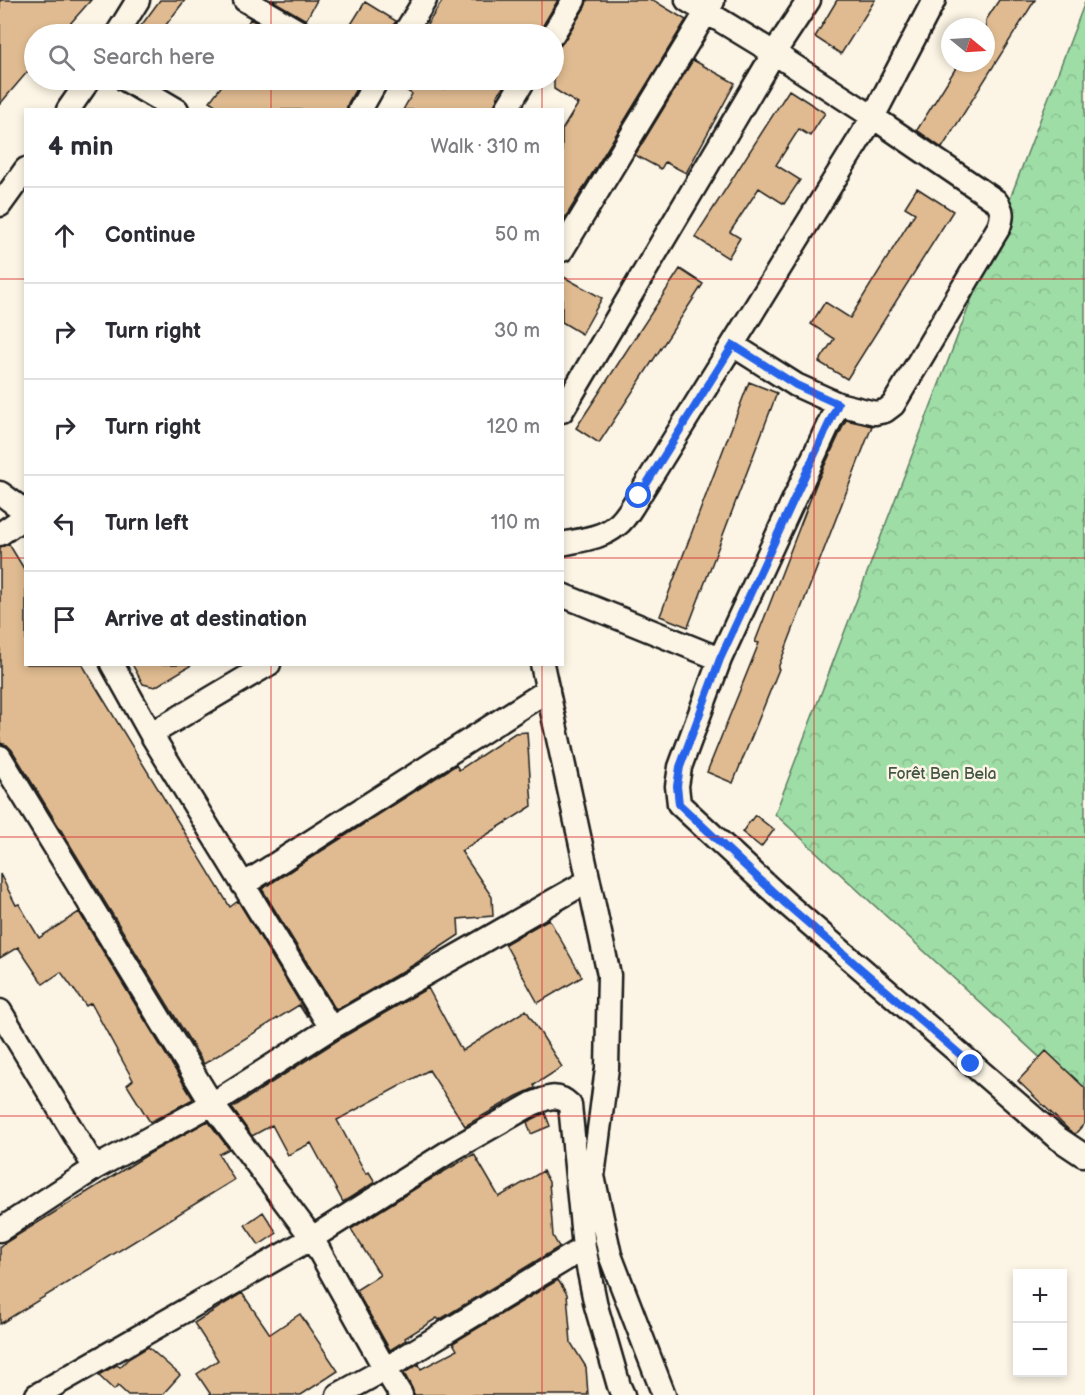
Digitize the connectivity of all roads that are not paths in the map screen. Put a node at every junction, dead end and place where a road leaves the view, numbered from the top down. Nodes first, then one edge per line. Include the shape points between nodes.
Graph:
1 (138, 0) edge
2 (245, 0) edge
3 (426, 0) edge
4 (574, 0) edge
5 (687, 0) edge
6 (809, 0) edge
7 (934, 0) edge
8 (710, 6) edge
9 (123, 24) edge
10 (286, 24) edge
11 (410, 24) edge
12 (558, 24) edge
13 (774, 53) junction
14 (82, 90) edge
15 (143, 90) edge
16 (371, 90) edge
17 (518, 90) edge
18 (69, 108) edge
19 (174, 108) edge
20 (361, 108) edge
21 (507, 108) edge
22 (873, 117) junction
23 (24, 172) edge
24 (0, 205) edge
25 (564, 247) edge
26 (733, 345) junction
27 (838, 404) junction
28 (564, 408) edge
29 (0, 493) edge
30 (24, 512) edge
31 (24, 516) edge
32 (0, 534) edge
33 (564, 544) edge
34 (564, 596) edge
35 (720, 659) junction
36 (113, 666) edge
37 (266, 666) edge
38 (542, 666) edge
39 (548, 690) junction
40 (151, 734) junction
41 (0, 757) edge
42 (588, 881) junction
43 (243, 885) junction
44 (0, 1011) edge
45 (331, 1028) junction
46 (212, 1104) junction
47 (1083, 1155) dead end
48 (95, 1168) junction
49 (0, 1230) edge
50 (312, 1238) junction
51 (584, 1248) junction
52 (385, 1369) junction
53 (37, 1395) edge
54 (338, 1395) edge
55 (401, 1395) edge
56 (623, 1395) edge
57 (664, 1395) edge

1 - 9 street
2 - 10 street
3 - 11 street
4 - 12 street
5 - 8 street
6 - 13 street
7 - 22 street
8 - 13 street
8 - 25 street
13 - 22 street
13 - 28 street
14 - 18 street
15 - 19 street
16 - 20 street
17 - 21 street
22 - 26 street
22 - 27 street via 996,201 1003,217 893,405 874,413
23 - 24 street
26 - 27 street via 796,385
26 - 33 street via 624,517 615,527 593,538
27 - 35 street
29 - 30 street
31 - 32 street
34 - 35 street
35 - 47 street via 680,767 679,804 786,904 1056,1137
36 - 40 street
37 - 40 street
38 - 39 street
39 - 42 street
39 - 43 street
40 - 43 street
41 - 46 street
42 - 45 street
42 - 57 street via 609,975 607,1068 593,1176 610,1255
43 - 45 street
44 - 48 street
45 - 46 street
46 - 48 street
46 - 50 street
48 - 49 street
50 - 51 street via 453,1149 532,1104 555,1097 570,1105
50 - 52 street
50 - 53 street
51 - 52 street
51 - 56 street via 596,1306
52 - 54 street
52 - 55 street

